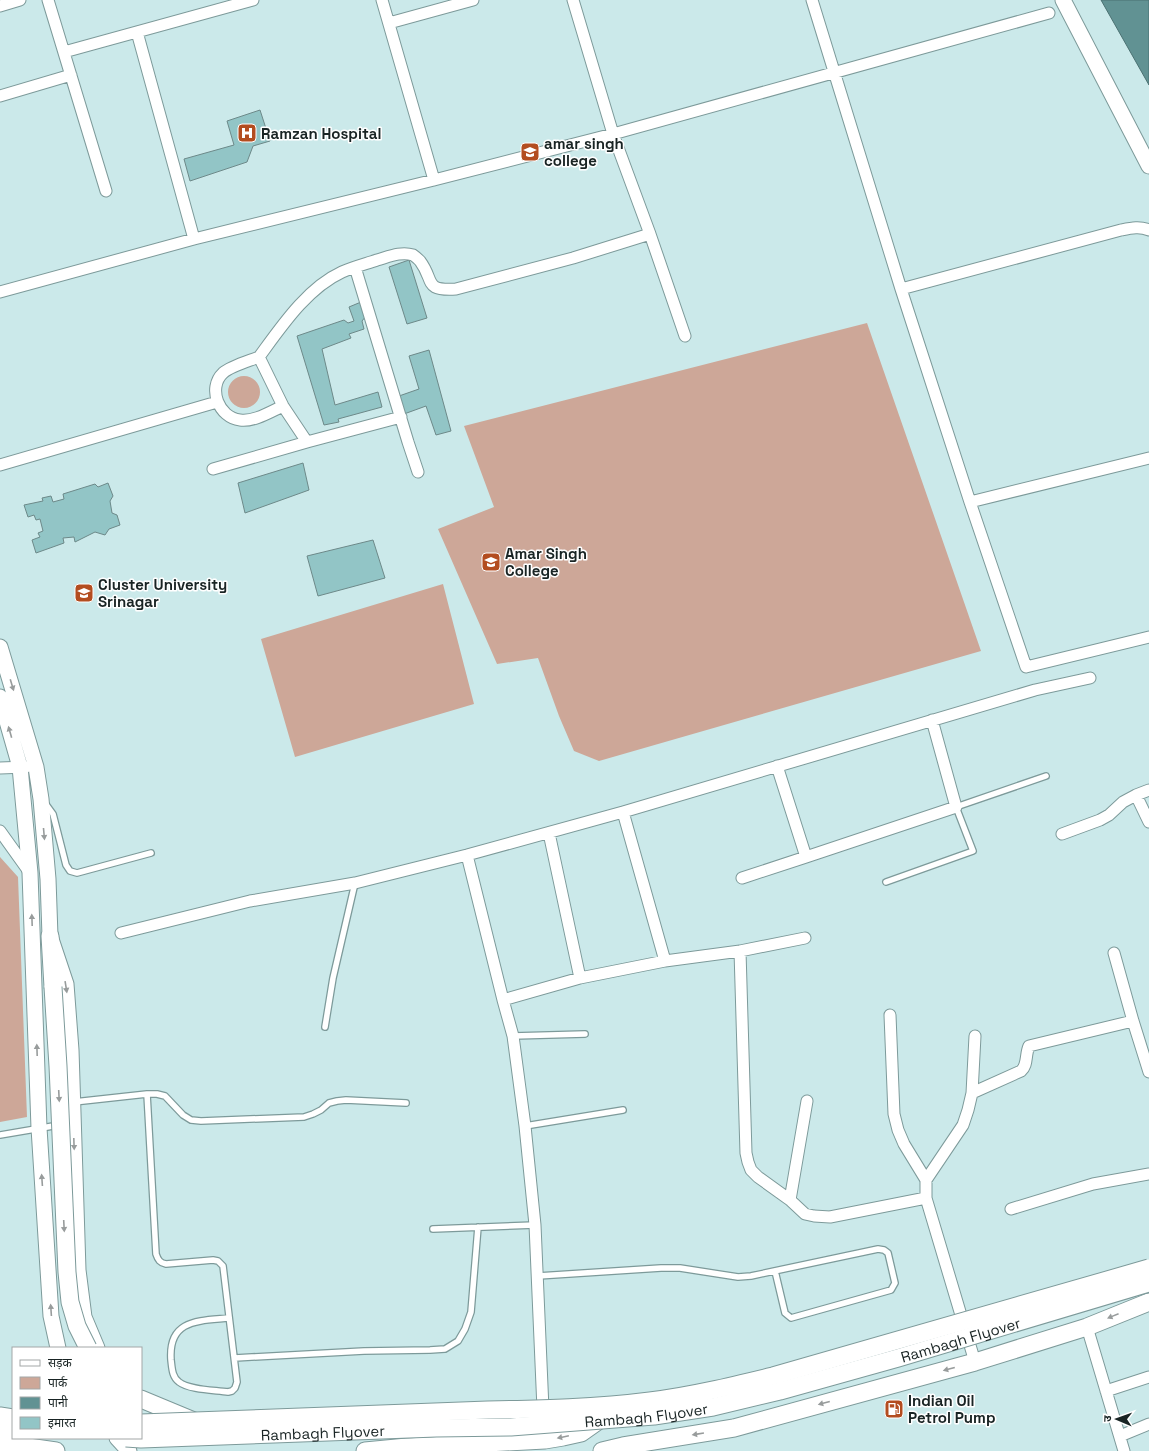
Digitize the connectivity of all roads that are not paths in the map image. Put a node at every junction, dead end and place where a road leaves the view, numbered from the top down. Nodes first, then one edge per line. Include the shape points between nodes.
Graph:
1 (20, 0) edge
2 (48, 0) edge
3 (253, 0) edge
4 (382, 0) edge
5 (472, 0) edge
6 (573, 0) edge
7 (812, 0) edge
8 (1063, 0) edge
9 (0, 6) edge
10 (1049, 13) dead end
11 (389, 23) junction
12 (137, 32) junction
13 (64, 52) junction
14 (835, 72) junction
15 (71, 75) junction
16 (0, 96) edge
17 (613, 134) junction
18 (1149, 166) edge
19 (434, 180) junction
20 (106, 191) dead end
21 (1149, 230) edge
22 (650, 234) junction
23 (194, 239) junction
24 (355, 267) junction
25 (901, 288) junction
26 (0, 292) edge
27 (684, 336) dead end
28 (260, 357) junction
29 (217, 402) junction
30 (283, 406) junction
31 (401, 417) junction
32 (307, 442) junction
33 (1149, 458) edge
34 (0, 465) edge
35 (213, 469) dead end
36 (418, 472) dead end
37 (970, 502) junction
38 (1149, 637) edge
39 (0, 647) edge
40 (1090, 678) dead end
41 (0, 697) edge
42 (932, 720) junction
43 (777, 766) junction
44 (20, 767) junction
45 (36, 767) junction
46 (0, 768) edge
47 (1046, 776) dead end
48 (1149, 790) edge
49 (1136, 795) junction
50 (41, 799) junction
51 (956, 806) junction
52 (623, 812) junction
53 (1149, 822) edge
54 (0, 831) edge
55 (549, 833) junction
56 (1062, 834) dead end
57 (151, 853) dead end
58 (467, 855) junction
59 (806, 857) junction
60 (30, 873) junction
61 (742, 878) dead end
62 (886, 882) dead end
63 (355, 883) junction
64 (121, 933) dead end
65 (50, 936) junction
66 (804, 938) dead end
67 (740, 951) junction
68 (1114, 953) dead end
69 (665, 961) junction
70 (580, 978) junction
71 (503, 1000) junction
72 (890, 1015) dead end
73 (1133, 1021) junction
74 (325, 1027) dead end
75 (585, 1034) dead end
76 (513, 1036) junction
77 (975, 1036) dead end
78 (1149, 1072) edge
79 (972, 1092) junction
80 (147, 1094) junction
81 (808, 1101) dead end
82 (73, 1102) junction
83 (406, 1103) dead end
84 (623, 1110) dead end
85 (73, 1123) junction
86 (525, 1126) junction
87 (39, 1128) junction
88 (0, 1135) edge
89 (1149, 1174) edge
90 (926, 1180) junction
91 (926, 1198) junction
92 (790, 1200) junction
93 (1011, 1209) dead end
94 (535, 1225) junction
95 (478, 1227) junction
96 (433, 1229) dead end
97 (1149, 1268) edge
98 (775, 1271) junction
99 (538, 1276) junction
100 (1149, 1277) edge
101 (1149, 1283) edge
102 (1149, 1302) edge
103 (228, 1318) junction
104 (1087, 1327) junction
105 (966, 1331) junction
106 (58, 1347) edge
107 (88, 1347) edge
108 (97, 1347) edge
109 (235, 1358) junction
110 (975, 1362) junction
111 (1149, 1377) edge
112 (1106, 1390) junction
113 (142, 1399) edge
114 (543, 1409) junction
115 (0, 1412) edge
116 (12, 1413) edge
117 (0, 1416) edge
118 (12, 1418) edge
119 (195, 1421) junction
120 (598, 1421) junction
121 (1149, 1424) edge
122 (144, 1426) edge
123 (0, 1428) edge
124 (12, 1430) edge
125 (1120, 1436) junction
126 (142, 1438) edge
127 (118, 1439) edge
128 (0, 1443) edge
129 (56, 1451) edge
130 (129, 1451) edge
131 (365, 1451) edge
132 (602, 1451) edge
133 (1124, 1451) edge

1 - 9 street
2 - 13 street
3 - 12 street
4 - 11 street
5 - 11 street
6 - 17 street
7 - 14 street
8 - 18 street
10 - 14 street
11 - 19 street
12 - 13 street
12 - 23 street
13 - 15 street
14 - 17 street
14 - 25 street
15 - 16 street
15 - 20 street
17 - 19 street
17 - 22 street
19 - 23 street
21 - 25 street via 1136,227 1121,230
22 - 24 street via 456,289 436,287 430,282 421,263 410,255 396,255
22 - 27 street
23 - 26 street
24 - 28 street via 324,282 312,293 285,321
24 - 31 street
25 - 37 street
28 - 29 street via 221,374 216,387
28 - 30 street
29 - 30 street via 226,414 239,420 255,418
29 - 34 street
30 - 32 street
31 - 32 street
31 - 36 street
32 - 35 street
33 - 37 street
37 - 38 street via 1026,667
39 -> 45 street
40 - 42 street via 1035,690
44 -> 41 street
42 - 43 street
42 - 51 street
43 - 52 street
43 - 59 street
44 - 45 street
44 - 46 street
44 - 60 street
45 - 50 street
47 - 51 lane
48 - 49 street
49 - 53 street
49 - 56 street via 1100,820
50 - 57 lane via 51,810 66,865 70,871 82,872
50 -> 65 street
51 - 59 street
51 - 62 lane via 973,851
52 - 55 street
52 - 69 street
54 - 60 street
55 - 58 street
55 - 70 street
58 - 63 street
58 - 71 street
59 - 61 street
87 -> 60 street
63 - 64 street via 250,901
63 - 74 lane via 333,978
65 -> 82 street via 66,984
65 -> 107 main road, bridge via 67,1272 70,1302 77,1326
66 - 67 street
67 - 69 street
67 - 92 street via 748,1162 758,1177
68 - 73 street
69 - 70 street
70 - 71 street
71 - 76 street
72 - 90 street via 894,1114 904,1144
73 - 78 street
73 - 79 street via 1029,1046 1021,1071
75 - 76 lane
76 - 86 street
77 - 79 street
79 - 90 street via 963,1125
80 - 82 lane
80 - 83 lane via 165,1096 183,1116 201,1121 304,1117 329,1103 346,1100
80 - 103 lane via 158,1260 166,1264 218,1261 223,1266
81 - 92 street
82 - 85 street
84 - 86 lane
85 - 87 lane
85 -> 108 street via 78,1270 84,1317
86 - 94 street
87 - 88 lane
106 -> 87 street via 51,1316
89 - 93 street via 1093,1184
90 - 91 street
91 - 92 street via 822,1217 805,1214
91 - 105 street
94 - 95 lane
94 - 99 street
95 - 96 lane
95 - 109 lane via 471,1312 458,1341 445,1349
97 - 114 main road, Rambagh Flyover, bridge via 773,1376 710,1391 650,1401
98 - 98 lane via 785,1313 791,1318 892,1290 895,1283 888,1253 878,1249
98 - 99 lane via 738,1277 680,1268 661,1268
99 - 114 street
100 - 105 main road
101 - 120 main road, Rambagh Flyover, bridge via 780,1391 714,1407
102 -> 104 main road
103 - 109 lane
103 - 109 lane via 193,1321 178,1330 170,1353 172,1369 175,1379 180,1383 228,1392 235,1388 237,1382
104 - 110 main road
104 - 112 street
105 - 110 street
105 - 122 main road via 794,1380 703,1400 512,1420
110 -> 132 main road via 734,1428
111 - 112 street
112 - 125 street
113 - 119 main road
114 - 119 main road, Rambagh Flyover, bridge
115 - 116 main road
117 - 118 main road
119 - 122 main road, Rambagh Flyover, bridge
120 - 126 main road, Rambagh Flyover, bridge via 512,1427
120 -> 131 main road via 581,1433 562,1438
121 - 125 street
123 - 124 main road
125 - 133 street
127 - 130 street
128 - 129 main road

